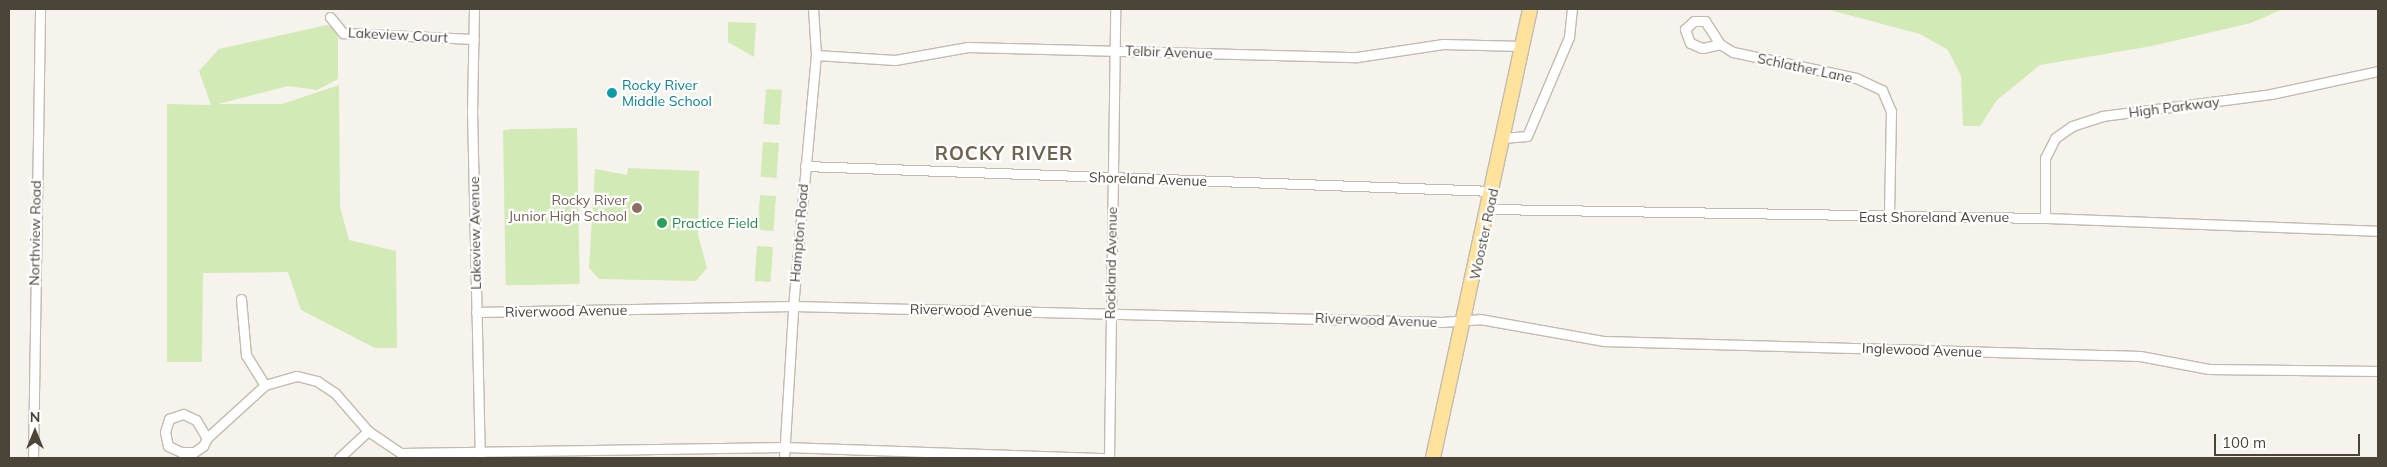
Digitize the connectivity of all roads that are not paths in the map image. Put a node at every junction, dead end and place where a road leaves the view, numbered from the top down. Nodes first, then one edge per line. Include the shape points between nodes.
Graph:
1 (40, 9) edge
2 (474, 9) edge
3 (813, 9) edge
4 (1115, 9) edge
5 (1530, 9) edge
6 (1572, 9) edge
7 (330, 17) dead end
8 (474, 39) junction
9 (1720, 44) dead end
10 (1522, 46) junction
11 (1114, 50) junction
12 (816, 55) junction
13 (2378, 71) edge
14 (1503, 138) junction
15 (804, 166) junction
16 (1112, 178) junction
17 (1492, 192) junction
18 (1489, 209) junction
19 (1889, 217) junction
20 (2045, 218) junction
21 (2378, 231) edge
22 (241, 299) dead end
23 (794, 306) junction
24 (476, 312) junction
25 (1109, 313) junction
26 (1466, 319) junction
27 (2378, 371) edge
28 (265, 385) junction
29 (368, 431) junction
30 (207, 438) junction
31 (785, 447) junction
32 (480, 455) edge
33 (33, 458) edge
34 (341, 458) edge
35 (784, 458) edge
36 (1107, 458) edge
37 (1434, 458) edge

1 - 33 street, Northview Road
2 - 8 street, Lakeview Avenue
3 - 12 street, Hampton Road
4 - 11 street, Rockland Avenue
5 - 10 main road, Wooster Road
6 - 14 street via 1569,37 1527,136
7 - 8 street, Lakeview Court via 343,33
8 - 24 street, Lakeview Avenue via 472,111
9 - 19 street, Schlather Lane via 1733,52 1856,78 1882,90 1891,111
10 - 11 street, Telbir Avenue via 1443,44 1357,57
10 - 14 main road, Wooster Road
11 - 12 street, Telbir Avenue via 968,47 894,60
11 - 16 street, Rockland Avenue
12 - 15 street, Hampton Road
13 - 20 street, High Parkway via 2271,94 2102,116 2072,126 2055,138 2045,158
14 - 17 main road, Wooster Road
15 - 16 street, Shoreland Avenue
15 - 23 street, Hampton Road
16 - 17 street, Shoreland Avenue
16 - 25 street, Rockland Avenue
17 - 18 main road, Wooster Road
18 - 19 street, East Shoreland Avenue
18 - 26 main road, Wooster Road
19 - 20 street, East Shoreland Avenue
20 - 21 street, East Shoreland Avenue
22 - 28 street via 246,355
23 - 24 street, Riverwood Avenue
23 - 25 street, Riverwood Avenue
23 - 31 street, Hampton Road
24 - 32 street, Lakeview Avenue
25 - 26 street, Riverwood Avenue via 1441,322
25 - 36 street, Rockland Avenue
26 - 27 street, Inglewood Avenue via 1489,319 1604,341 2140,356 2209,369
26 - 37 main road, Wooster Road
28 - 29 street via 297,376 317,381 335,394
28 - 30 street
29 - 32 street via 401,453
29 - 34 street
30 - 30 street via 196,420 183,414 169,419 165,432 168,446 181,452 194,452 204,446
31 - 32 street
31 - 35 street, Hampton Road
31 - 36 street

